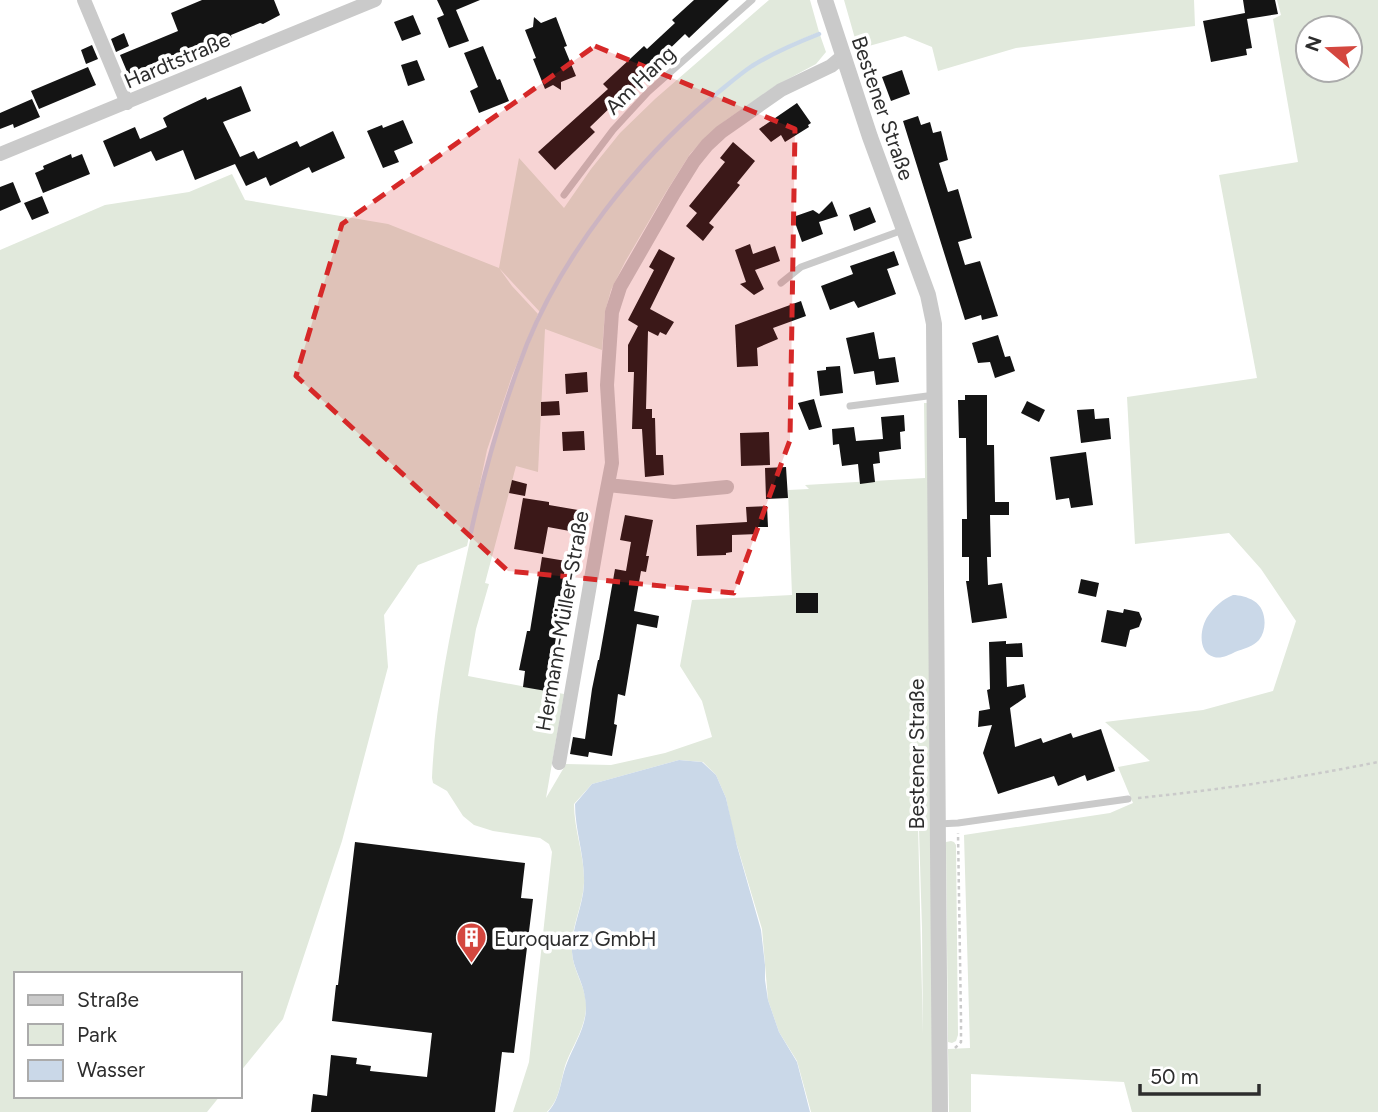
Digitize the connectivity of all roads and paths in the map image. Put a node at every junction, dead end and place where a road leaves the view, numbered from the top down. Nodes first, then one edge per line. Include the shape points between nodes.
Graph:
1 (84, 0) edge
2 (752, 0) edge
3 (825, 0) edge
4 (372, 1) edge
5 (841, 51) junction
6 (127, 103) junction
7 (0, 155) edge
8 (564, 195) dead end
9 (904, 230) junction
10 (781, 283) dead end
11 (936, 395) junction
12 (850, 406) dead end
13 (608, 485) junction
14 (727, 487) dead end
15 (1378, 762) edge
16 (559, 763) dead end
17 (1128, 799) joint
18 (938, 824) junction
19 (940, 1112) edge

1 - 6 street
2 - 8 lane, Am Hang via 648,92
3 - 5 street, Bestener Straße
4 - 6 street, Hardtstraße
5 - 9 street, Bestener Straße
5 - 13 street, Hermann-Müller-Straße via 831,65 781,90 707,145 620,287 612,312 607,385 612,463
6 - 7 street, Hardtstraße
9 - 10 lane via 801,267
9 - 11 street, Bestener Straße via 932,310
11 - 12 lane
11 - 18 street, Bestener Straße
13 - 14 street via 674,492
13 - 16 street, Hermann-Müller-Straße
15 - 17 path via 1196,793
17 - 18 lane
18 - 19 street, Bestener Straße

